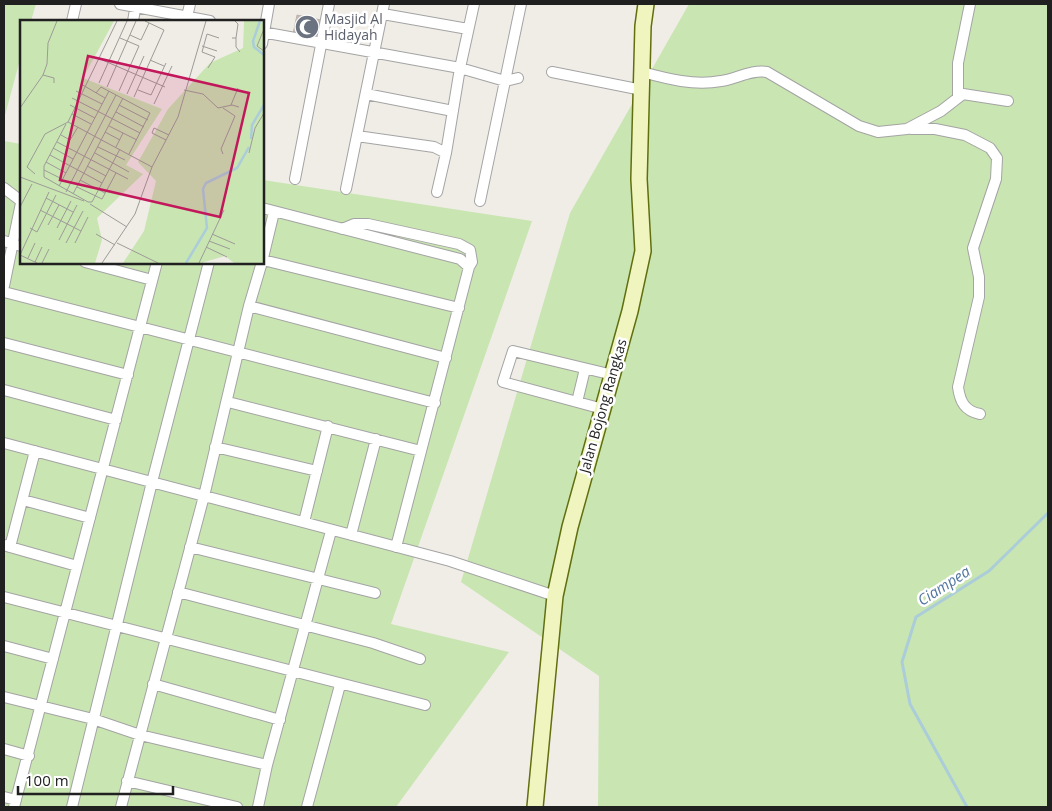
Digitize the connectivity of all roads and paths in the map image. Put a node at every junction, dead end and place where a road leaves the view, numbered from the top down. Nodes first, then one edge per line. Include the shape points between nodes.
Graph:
1 (76, 4) edge
2 (120, 4) edge
3 (190, 4) edge
4 (269, 4) edge
5 (329, 4) edge
6 (474, 4) edge
7 (521, 4) edge
8 (646, 4) edge
9 (970, 4) edge
10 (136, 5) edge
11 (384, 9) edge
12 (187, 19) edge
13 (72, 20) edge
14 (133, 20) edge
15 (264, 27) edge
16 (468, 29) junction
17 (264, 32) edge
18 (321, 43) junction
19 (374, 52) junction
20 (460, 68) junction
21 (552, 72) dead end
22 (642, 72) junction
23 (518, 78) dead end
24 (505, 81) junction
25 (642, 90) junction
26 (366, 94) junction
27 (958, 97) junction
28 (1008, 101) dead end
29 (453, 111) junction
30 (907, 129) junction
31 (357, 136) junction
32 (446, 153) junction
33 (295, 179) dead end
34 (4, 188) edge
35 (346, 189) dead end
36 (437, 192) dead end
37 (20, 201) edge
38 (480, 201) dead end
39 (20, 207) edge
40 (264, 209) edge
41 (274, 212) junction
42 (13, 244) edge
43 (264, 257) edge
44 (264, 261) edge
45 (92, 264) edge
46 (156, 264) edge
47 (208, 264) edge
48 (262, 264) edge
49 (152, 280) junction
50 (4, 286) edge
51 (4, 292) edge
52 (249, 306) junction
53 (459, 308) junction
54 (139, 326) junction
55 (188, 340) junction
56 (4, 343) edge
57 (239, 353) junction
58 (446, 358) junction
59 (585, 368) junction
60 (128, 375) junction
61 (613, 375) junction
62 (4, 390) edge
63 (228, 402) junction
64 (577, 402) junction
65 (435, 403) junction
66 (604, 409) junction
67 (980, 414) dead end
68 (116, 420) junction
69 (328, 426) junction
70 (376, 438) junction
71 (4, 443) edge
72 (215, 447) junction
73 (35, 451) junction
74 (421, 451) junction
75 (105, 469) junction
76 (317, 472) junction
77 (152, 482) junction
78 (204, 496) junction
79 (23, 500) junction
80 (90, 518) junction
81 (304, 522) junction
82 (331, 531) junction
83 (351, 535) junction
84 (7, 546) edge
85 (190, 547) junction
86 (396, 547) junction
87 (76, 566) junction
88 (318, 578) junction
89 (178, 592) junction
90 (376, 593) dead end
91 (4, 596) edge
92 (555, 596) junction
93 (66, 613) junction
94 (306, 626) junction
95 (116, 627) junction
96 (164, 638) junction
97 (4, 646) edge
98 (53, 659) junction
99 (420, 659) dead end
100 (294, 673) junction
101 (153, 684) junction
102 (340, 685) junction
103 (4, 697) edge
104 (425, 706) dead end
105 (42, 707) junction
106 (93, 718) junction
107 (280, 720) junction
108 (140, 735) junction
109 (4, 749) edge
110 (29, 756) junction
111 (267, 765) junction
112 (127, 782) junction
113 (4, 797) edge
114 (15, 804) edge
115 (72, 807) edge
116 (121, 807) edge
117 (237, 807) edge
118 (258, 807) edge
119 (307, 807) edge
120 (535, 807) edge

1 - 13 street
2 - 10 street
3 - 12 street
4 - 15 street
5 - 18 street
6 - 16 street
7 - 24 street
8 - 22 main road, Jalan Bojong Rangkas
9 - 27 street via 958,62
10 - 12 street
10 - 14 street
11 - 16 street
11 - 19 street
16 - 20 street
17 - 18 street
18 - 19 street
18 - 33 street
19 - 20 street
19 - 26 street
20 - 24 street
20 - 29 street
21 - 25 street
22 - 25 main road, Jalan Bojong Rangkas
22 - 30 street via 674,80 707,83 767,72 869,130 888,133
23 - 24 street
24 - 38 street
25 - 61 main road, Jalan Bojong Rangkas via 639,179 643,251
26 - 29 street
26 - 31 street
27 - 28 street via 968,94
27 - 30 street via 942,111
29 - 32 street
30 - 67 street via 965,135 990,148 997,158 996,178 972,248 979,277 979,297 958,387 959,399 966,408
31 - 32 street via 434,147
31 - 35 street
32 - 36 street
34 - 37 street
39 - 42 street
40 - 41 street
41 - 43 street
41 - 53 street via 460,259 469,267
42 - 50 street
44 - 53 street
45 - 49 street
46 - 49 street
47 - 55 street
48 - 52 street
49 - 54 street
51 - 54 street
52 - 57 street
52 - 58 street
53 - 58 street
54 - 55 street
54 - 60 street
55 - 57 street
55 - 77 street
56 - 60 street
57 - 63 street
57 - 65 street
58 - 65 street
59 - 61 street
59 - 64 street
59 - 64 street via 513,351 503,382
60 - 68 street
61 - 66 main road, Jalan Bojong Rangkas
62 - 68 street
63 - 69 street
63 - 72 street
64 - 66 street
65 - 74 street
66 - 92 main road, Jalan Bojong Rangkas via 572,518
68 - 75 street
69 - 70 street
69 - 76 street
70 - 74 street
70 - 83 street
71 - 73 street
72 - 76 street
72 - 78 street
73 - 75 street
73 - 79 street
74 - 86 street
75 - 77 street
75 - 80 street
76 - 81 street
77 - 78 street
77 - 95 street
78 - 81 street
78 - 85 street
79 - 80 street
79 - 84 street
80 - 87 street
81 - 82 street
82 - 83 street
82 - 88 street
83 - 86 street
84 - 87 street
85 - 88 street
85 - 89 street
86 - 92 street via 450,560
87 - 93 street
88 - 90 street
88 - 94 street
89 - 94 street
89 - 96 street
91 - 93 street
92 - 120 main road, Jalan Bojong Rangkas
93 - 95 street
93 - 98 street
94 - 99 street
94 - 100 street
95 - 96 street
95 - 106 street
96 - 100 street
96 - 101 street
97 - 98 street
98 - 105 street
100 - 102 street
100 - 107 street
101 - 107 street
101 - 108 street
102 - 104 street
102 - 119 street
103 - 105 street
105 - 106 street
105 - 110 street
106 - 108 street
106 - 115 street
107 - 111 street
108 - 111 street
108 - 112 street
109 - 110 street
110 - 114 street
111 - 118 street
112 - 116 street
112 - 117 street
113 - 114 street

